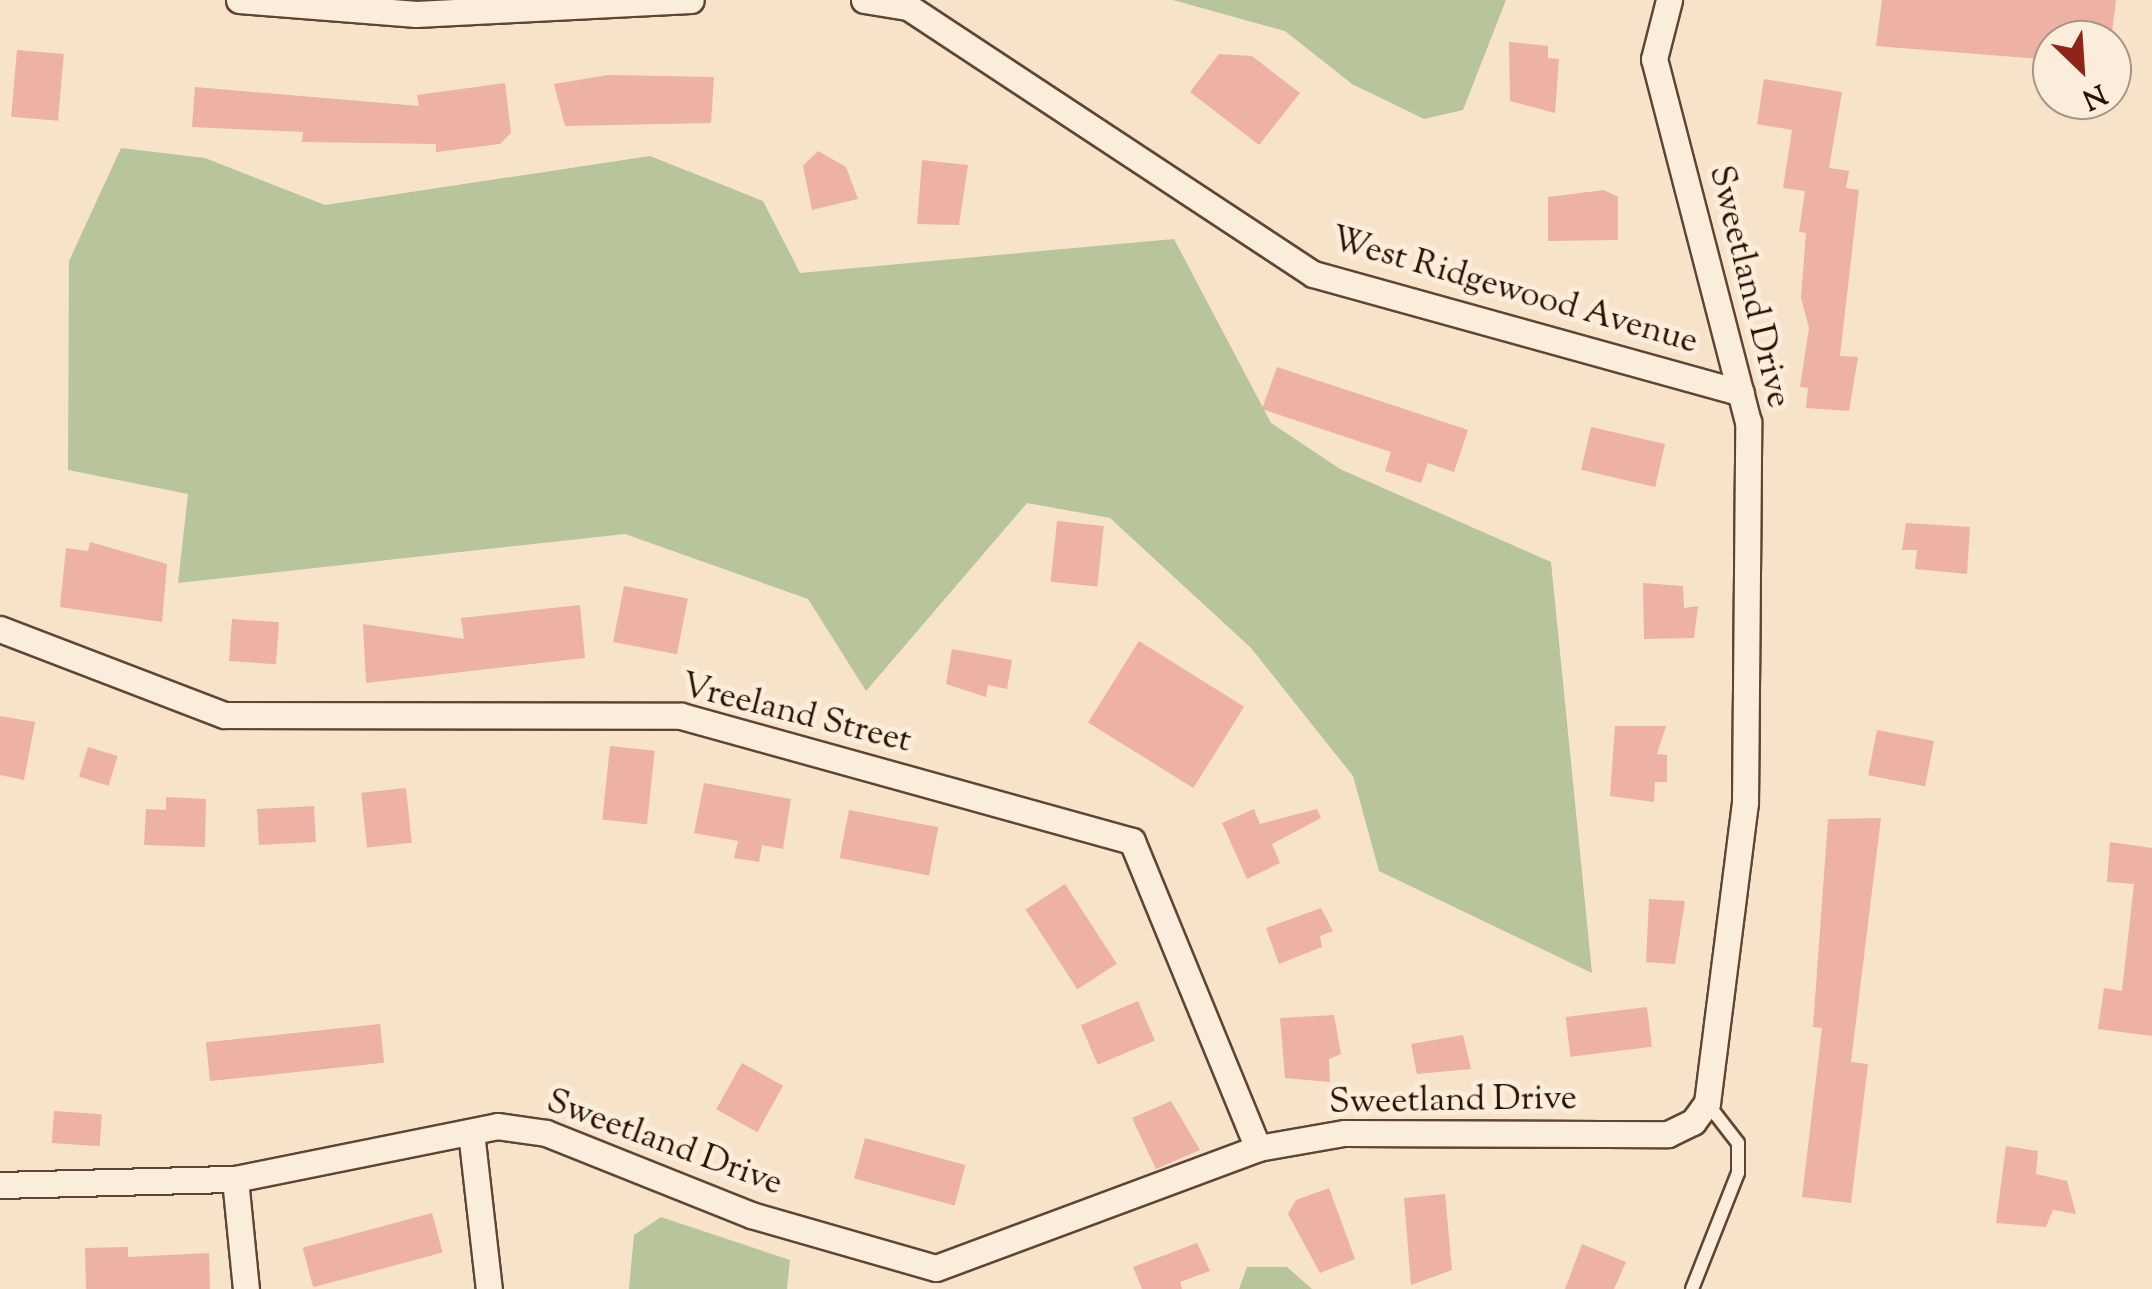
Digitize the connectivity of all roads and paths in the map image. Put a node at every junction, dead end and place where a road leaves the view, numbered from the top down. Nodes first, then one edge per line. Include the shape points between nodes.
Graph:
1 (238, 0) edge
2 (691, 0) edge
3 (864, 0) edge
4 (1669, 0) edge
5 (1741, 393) junction
6 (0, 630) edge
7 (1707, 1102) junction
8 (471, 1132) junction
9 (1258, 1148) junction
10 (235, 1179) junction
11 (0, 1185) edge
12 (246, 1289) edge
13 (489, 1289) edge
14 (1692, 1289) edge

1 - 2 street via 416,14
3 - 5 street, West Ridgewood Avenue via 908,7 1313,274
4 - 5 street, Sweetland Drive via 1654,59
5 - 7 street, Sweetland Drive via 1745,803
6 - 9 street, Vreeland Street via 224,715 681,716 1132,841
7 - 9 street, Sweetland Drive via 1668,1134 1344,1133
7 - 14 lane via 1738,1143 1738,1173
8 - 9 street, Sweetland Drive via 546,1133 751,1215 936,1268
8 - 10 street, Sweetland Drive
8 - 13 street
10 - 11 street, Sweetland Drive
10 - 12 street

